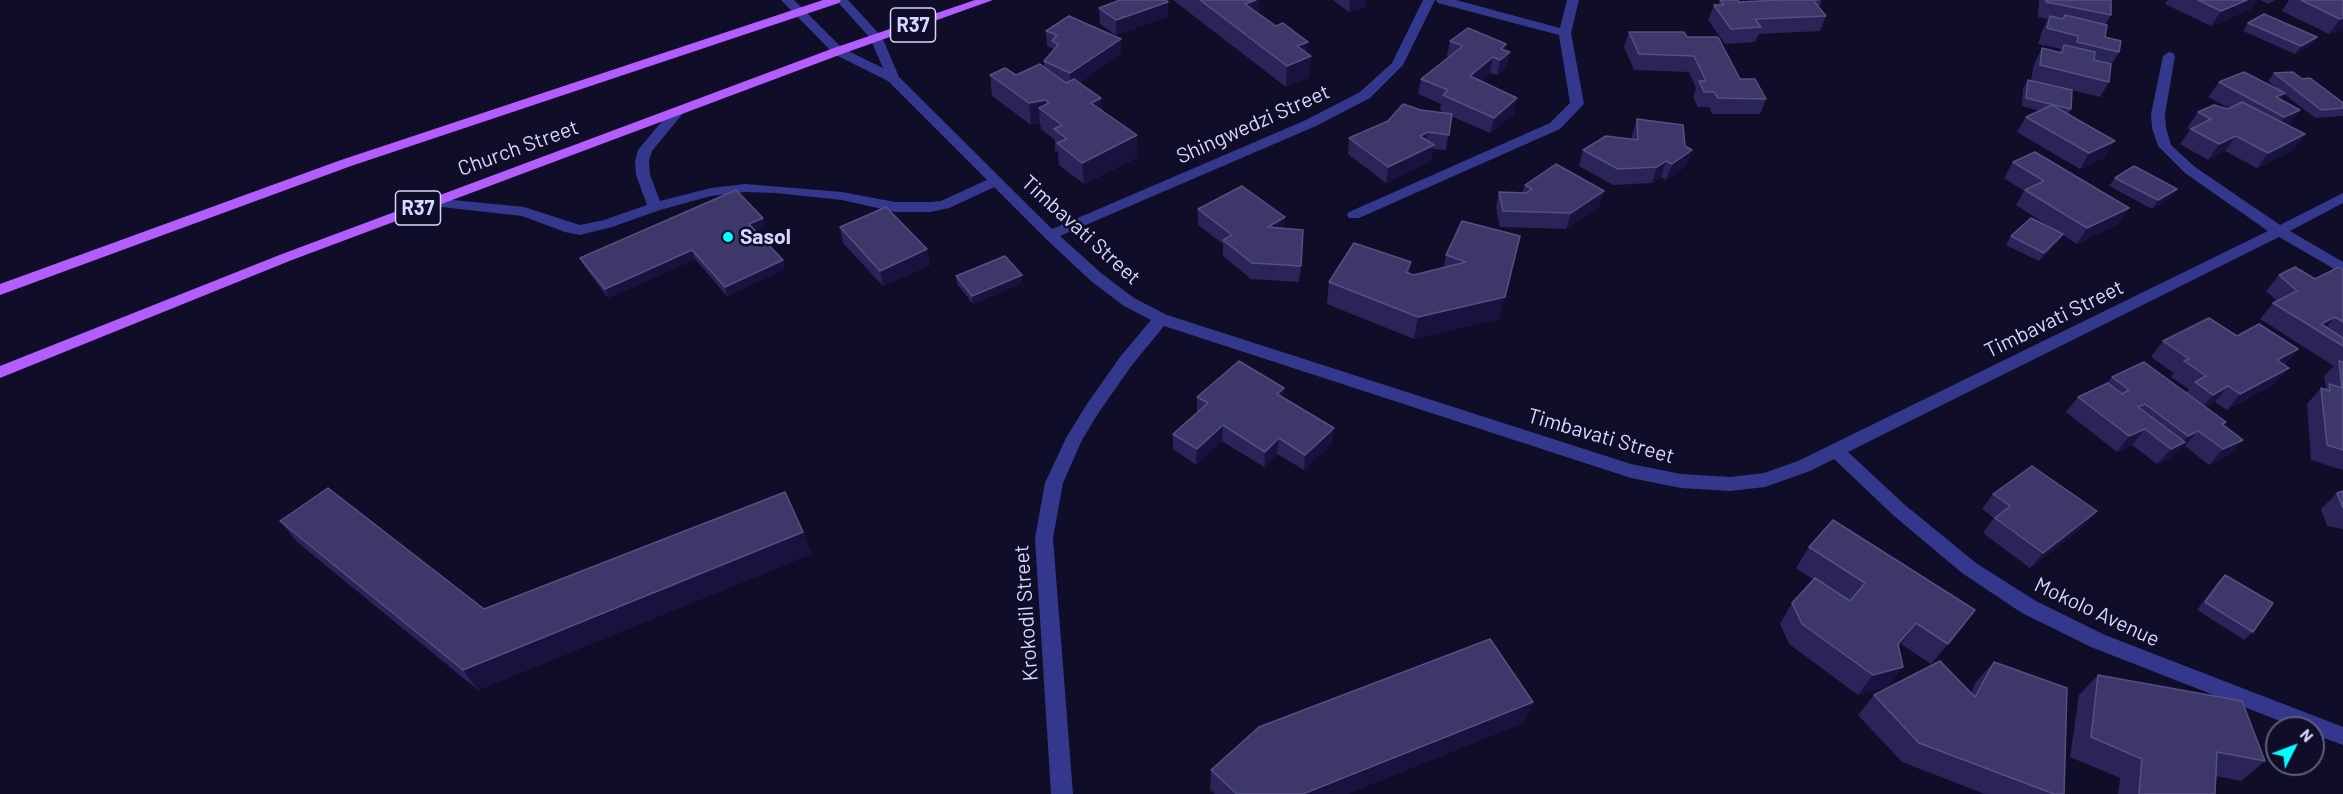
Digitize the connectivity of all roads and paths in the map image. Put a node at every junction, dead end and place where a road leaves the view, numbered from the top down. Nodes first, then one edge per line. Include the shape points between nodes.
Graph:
1 (787, 0) edge
2 (835, 0) edge
3 (842, 0) edge
4 (987, 0) edge
5 (1429, 0) edge
6 (1442, 0) edge
7 (1573, 0) edge
8 (800, 12) junction
9 (1565, 33) junction
10 (876, 37) junction
11 (838, 51) junction
12 (2169, 56) dead end
13 (893, 78) junction
14 (677, 112) junction
15 (996, 181) junction
16 (2343, 197) edge
17 (433, 202) junction
18 (655, 207) junction
19 (1354, 215) dead end
20 (2279, 231) junction
21 (1050, 235) junction
22 (2343, 269) edge
23 (0, 290) edge
24 (1161, 319) junction
25 (0, 372) edge
26 (1837, 452) junction
27 (2343, 736) edge
28 (1062, 794) edge

1 - 8 street, Timbavati Street
2 - 8 main road, Church Street
3 - 10 street, Timbavati Street
4 - 10 main road, Church Street / R37
5 - 21 street, Shingwedzi Street via 1397,64 1365,95 1311,123
6 - 9 street
7 - 9 street
8 - 11 street, Timbavati Street
8 - 23 main road, Church Street via 346,163
9 - 19 street via 1577,104 1555,126
10 - 11 main road, Church Street / R37
10 - 13 street, Timbavati Street
11 - 13 street, Timbavati Street
11 - 14 main road, Church Street / R37
12 - 20 street via 2158,114 2165,146 2190,170
13 - 15 street, Timbavati Street
14 - 17 main road, Church Street / R37
14 - 18 street via 645,150 642,161
15 - 18 street via 944,205 930,207 895,207 842,196 744,188
15 - 21 street, Timbavati Street
16 - 20 street, Timbavati Street
17 - 18 street via 524,212 580,230
17 - 25 main road, Church Street / R37
20 - 22 street
20 - 26 street, Timbavati Street
21 - 24 street, Timbavati Street via 1112,290
24 - 26 street, Timbavati Street via 1631,471 1681,481 1730,484 1765,480
24 - 28 street, Krokodil Street via 1093,408 1074,438 1054,483 1044,538
26 - 27 street, Mokolo Avenue via 1969,568 2028,608 2098,641

